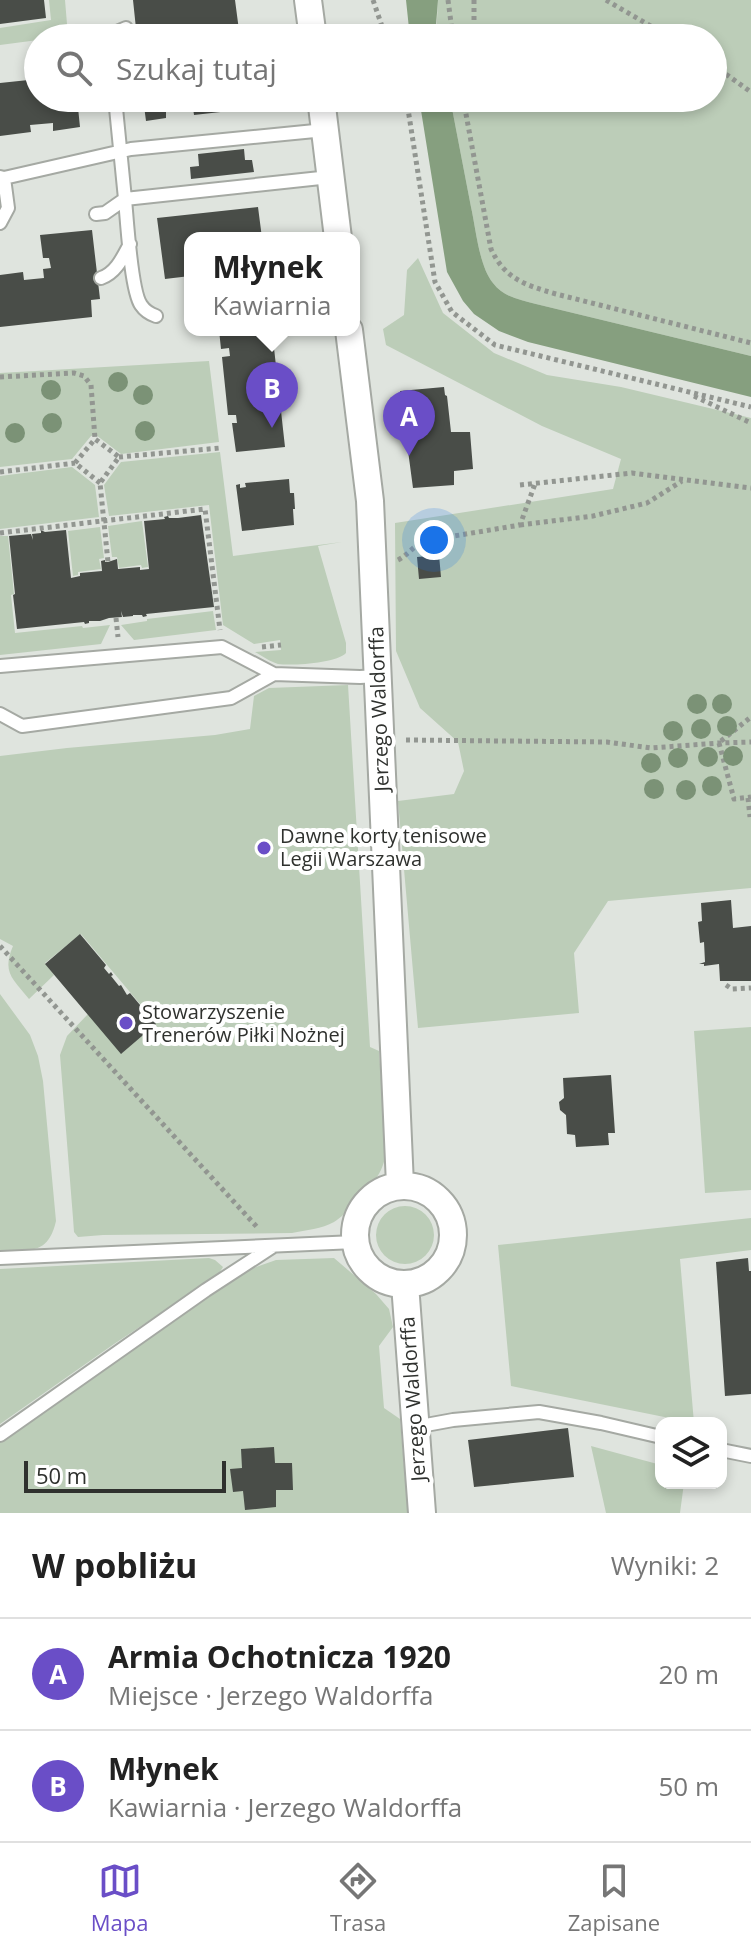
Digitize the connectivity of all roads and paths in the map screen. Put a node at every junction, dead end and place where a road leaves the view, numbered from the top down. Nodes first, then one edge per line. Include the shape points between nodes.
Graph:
1 (308, 0) edge
2 (373, 0) edge
3 (448, 0) edge
4 (474, 0) edge
5 (606, 0) edge
6 (311, 24) edge
7 (381, 24) edge
8 (451, 24) edge
9 (474, 24) edge
10 (647, 24) edge
11 (727, 75) edge
12 (751, 92) edge
13 (115, 112) edge
14 (323, 112) edge
15 (408, 112) edge
16 (466, 112) edge
17 (325, 130) junction
18 (120, 152) junction
19 (330, 177) junction
20 (2, 178) edge
21 (125, 199) junction
22 (96, 214) dead end
23 (0, 223) edge
24 (337, 232) edge
25 (130, 244) junction
26 (101, 278) dead end
27 (156, 316) dead end
28 (350, 336) edge
29 (751, 343) edge
30 (0, 377) edge
31 (682, 390) junction
32 (751, 407) edge
33 (751, 423) edge
34 (95, 439) junction
35 (220, 448) dead end
36 (119, 457) junction
37 (75, 463) junction
38 (0, 472) edge
39 (683, 480) junction
40 (100, 483) junction
41 (535, 484) junction
42 (520, 485) dead end
43 (751, 488) edge
44 (104, 521) junction
45 (520, 525) junction
46 (0, 533) edge
47 (108, 562) dead end
48 (373, 563) junction
49 (224, 632) dead end
50 (281, 645) dead end
51 (254, 648) dead end
52 (0, 666) edge
53 (274, 674) junction
54 (378, 676) junction
55 (0, 714) edge
56 (751, 717) edge
57 (381, 740) junction
58 (751, 742) edge
59 (719, 743) junction
60 (749, 798) edge
61 (750, 817) edge
62 (0, 946) edge
63 (726, 985) dead end
64 (751, 988) edge
65 (400, 1185) junction
66 (355, 1242) junction
67 (274, 1246) junction
68 (0, 1258) edge
69 (405, 1284) junction
70 (415, 1427) junction
71 (0, 1435) edge
72 (655, 1436) edge
73 (727, 1451) edge
74 (751, 1456) edge
75 (422, 1513) edge

1 - 6 street
2 - 7 path
3 - 8 path
4 - 9 path
5 - 10 path
11 - 12 path
13 - 18 lane
14 - 17 street
15 - 31 path via 435,282 452,312 495,345
16 - 29 path via 491,249 512,277 530,287
17 - 18 lane
17 - 19 street
18 - 20 lane
18 - 21 lane
19 - 21 lane
19 - 24 street
20 - 23 lane via 8,208
21 - 22 lane
21 - 25 lane
25 - 26 lane via 114,270
25 - 27 lane via 140,304
28 - 48 street, Jerzego Waldorffa
30 - 34 path via 84,376 91,385
31 - 32 path
31 - 33 path
34 - 36 path
34 - 37 path
35 - 36 path
36 - 40 path
37 - 38 path
37 - 40 path
39 - 41 path via 632,473
39 - 43 path
39 - 45 path via 647,503
40 - 44 path
41 - 42 path
41 - 45 path
44 - 46 path
44 - 47 path
44 - 49 path via 205,509 219,629
45 - 48 path via 424,541 392,563
48 - 54 street, Jerzego Waldorffa
50 - 51 path
52 - 53 lane via 222,647
53 - 54 lane
53 - 55 lane via 231,698 22,726
54 - 57 street, Jerzego Waldorffa
56 - 59 path
57 - 59 path via 607,742 651,748
57 - 65 street, Jerzego Waldorffa
58 - 59 path
59 - 60 path via 734,799
60 - 61 path
62 - 67 path
63 - 64 path
65 - 66 street via 384,1189 361,1210
65 - 69 street via 415,1186 441,1201 454,1229 447,1261 429,1277
66 - 67 lane
66 - 69 street via 367,1268 391,1283
67 - 68 lane
67 - 71 lane
69 - 70 street, Jerzego Waldorffa
70 - 72 lane via 539,1412
70 - 75 street, Jerzego Waldorffa
73 - 74 lane

